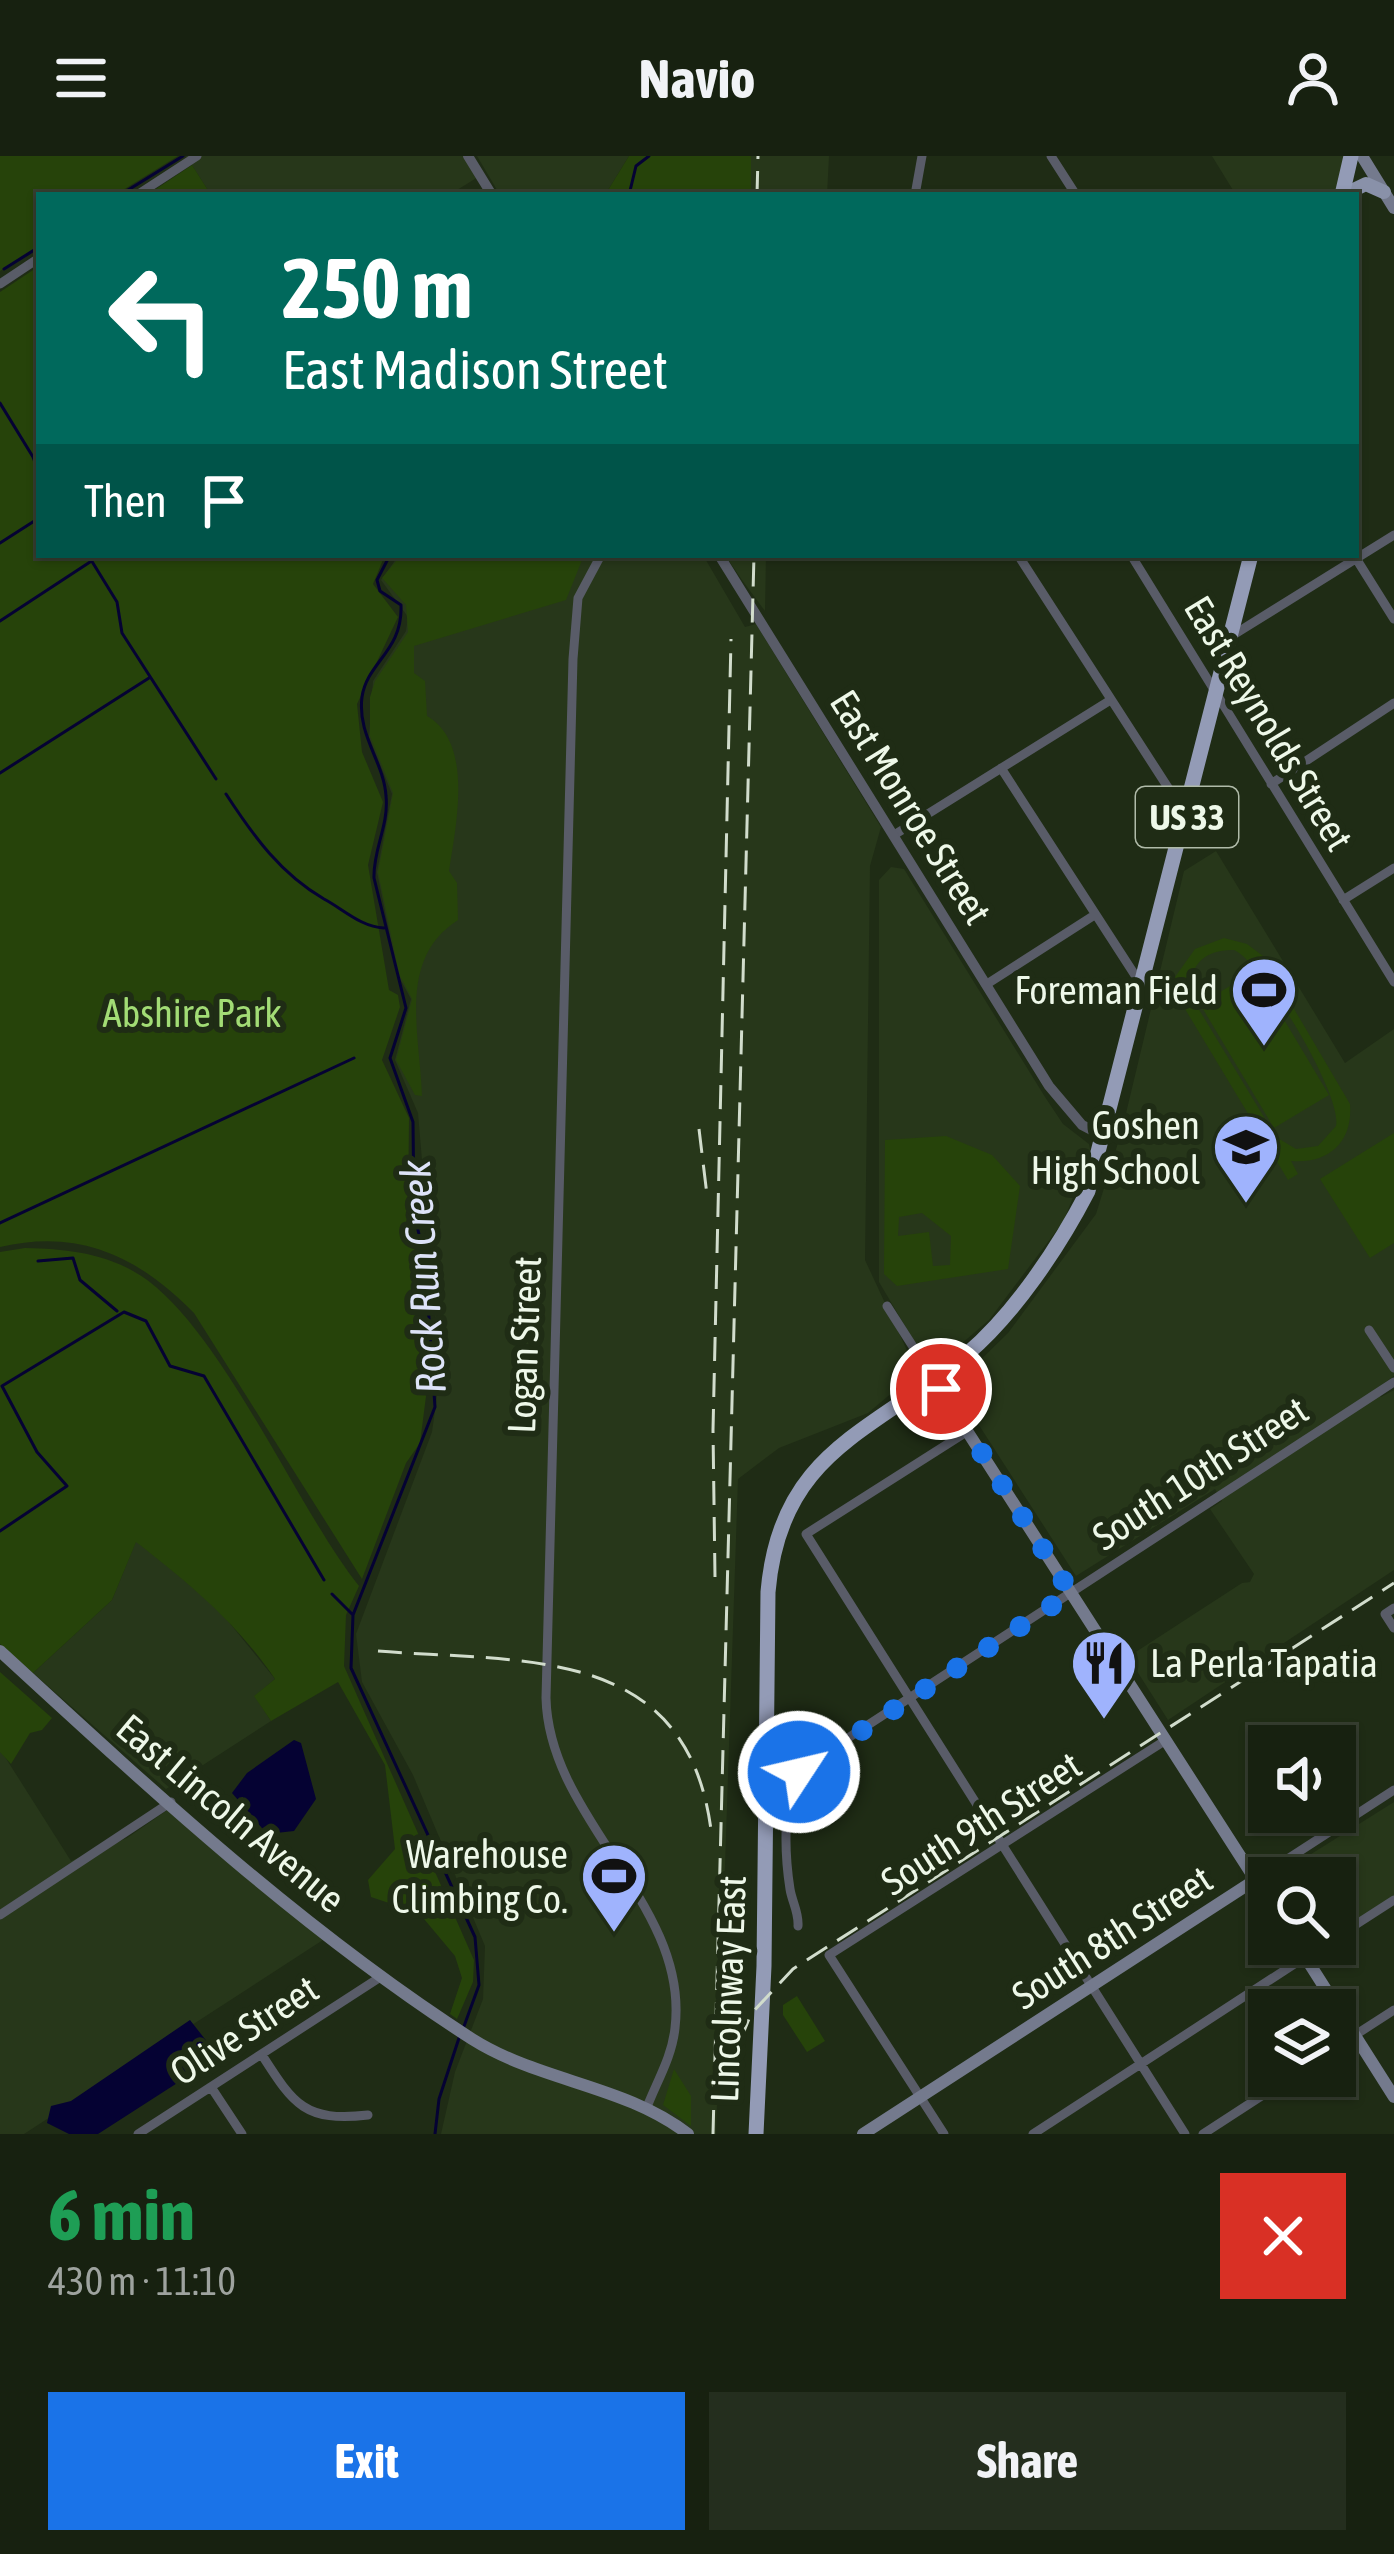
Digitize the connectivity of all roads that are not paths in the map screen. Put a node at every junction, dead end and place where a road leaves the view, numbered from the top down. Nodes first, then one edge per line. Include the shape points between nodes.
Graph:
1 (197, 156) edge
2 (468, 156) edge
3 (922, 156) edge
4 (1051, 156) edge
5 (1351, 156) edge
6 (1362, 156) edge
7 (141, 192) edge
8 (490, 192) edge
9 (916, 192) edge
10 (1074, 192) edge
11 (1343, 192) edge
12 (1349, 192) edge
13 (1384, 192) junction
14 (1394, 208) edge
15 (36, 260) edge
16 (0, 284) edge
17 (1394, 535) edge
18 (600, 558) edge
19 (721, 558) edge
20 (1020, 558) edge
21 (1132, 558) edge
22 (1249, 558) edge
23 (1351, 558) edge
24 (1357, 560) junction
25 (1394, 619) edge
26 (1230, 637) junction
27 (1215, 692) junction
28 (1109, 701) junction
29 (1394, 703) edge
30 (1001, 768) junction
31 (1271, 784) junction
32 (1187, 817) junction
33 (894, 835) junction
34 (1394, 868) edge
35 (1343, 900) junction
36 (1093, 916) junction
37 (1394, 982) edge
38 (987, 984) junction
39 (1142, 986) junction
40 (1106, 1137) junction
41 (887, 1306) dead end
42 (1369, 1330) dead end
43 (1394, 1368) edge
44 (933, 1378) junction
45 (1394, 1382) edge
46 (968, 1431) junction
47 (1071, 1593) junction
48 (1390, 1611) edge
49 (1394, 1628) edge
50 (0, 1651) edge
51 (908, 1699) junction
52 (1166, 1740) junction
53 (1394, 1790) edge
54 (171, 1802) junction
55 (1000, 1846) junction
56 (1291, 1857) edge
57 (1248, 1869) edge
58 (1248, 1885) edge
59 (1394, 1900) edge
60 (0, 1915) edge
61 (1356, 1924) edge
62 (798, 1926) dead end
63 (1293, 1965) edge
64 (382, 1976) junction
65 (1090, 1987) junction
66 (1394, 2010) edge
67 (1356, 2035) edge
68 (1356, 2038) edge
69 (262, 2055) junction
70 (1140, 2065) junction
71 (212, 2087) junction
72 (920, 2097) junction
73 (1260, 2097) edge
74 (1394, 2097) edge
75 (647, 2107) junction
76 (368, 2115) dead end
77 (138, 2134) edge
78 (242, 2134) edge
79 (688, 2134) edge
80 (756, 2134) edge
81 (863, 2134) edge
82 (944, 2134) edge
83 (1033, 2134) edge
84 (1185, 2134) edge
85 (1203, 2134) edge

1 - 7 street
2 - 8 street
3 - 9 street
4 - 10 street
5 - 11 highway
6 - 13 main road
12 - 13 main road via 1366,184
13 - 14 main road
15 - 16 street
17 - 24 street
18 - 75 street, Logan Street via 578,598 573,658 546,1722 568,1782 671,1964 672,2048
19 - 33 street, East Monroe Street
20 - 28 street
21 - 27 street, East Reynolds Street
22 - 26 highway, Lincolnway East / US 33
23 - 24 street
24 - 25 street
24 - 26 street
26 - 27 highway, Lincolnway East / US 33
27 - 31 street, East Reynolds Street
27 - 32 highway, Lincolnway East / US 33
28 - 30 street
28 - 32 street
29 - 31 street
30 - 33 street
30 - 36 street
31 - 35 street, East Reynolds Street
32 - 39 highway, Lincolnway East / US 33
33 - 38 street, East Monroe Street
34 - 35 street
35 - 37 street, East Reynolds Street
36 - 38 street
36 - 39 street
38 - 40 street, East Monroe Street via 1063,1106
39 - 40 highway, Lincolnway East / US 33
40 - 44 highway, Lincolnway East / US 33 via 1088,1191 1036,1271 978,1343
41 - 44 street
42 - 43 street
44 - 46 main road
44 - 80 highway, Lincolnway East / US 33 via 824,1457 794,1496 775,1542
45 - 47 street, South 10th Street
46 - 47 main road
46 - 51 street via 806,1534
47 - 51 street, South 10th Street
47 - 52 main road
48 - 49 street
50 - 54 main road, East Lincoln Avenue
51 - 55 street
51 - 62 street, South 10th Street via 799,1772 789,1833
52 - 55 street, South 9th Street
52 - 57 main road
53 - 56 street, South 8th Street
54 - 60 street
54 - 64 main road, East Lincoln Avenue
55 - 65 street
55 - 72 street, South 9th Street via 829,1955
58 - 65 main road, South 8th Street
59 - 61 street
63 - 70 street
64 - 69 street, Olive Street
64 - 75 main road, East Lincoln Avenue via 532,2071
65 - 70 street
65 - 72 main road, South 8th Street
66 - 67 street
68 - 74 main road
69 - 71 street, Olive Street
69 - 76 street via 305,2110
70 - 83 street
70 - 84 street
71 - 77 street, Olive Street
71 - 78 street
72 - 81 main road, South 8th Street
72 - 82 street
73 - 85 street
75 - 79 main road, East Lincoln Avenue

